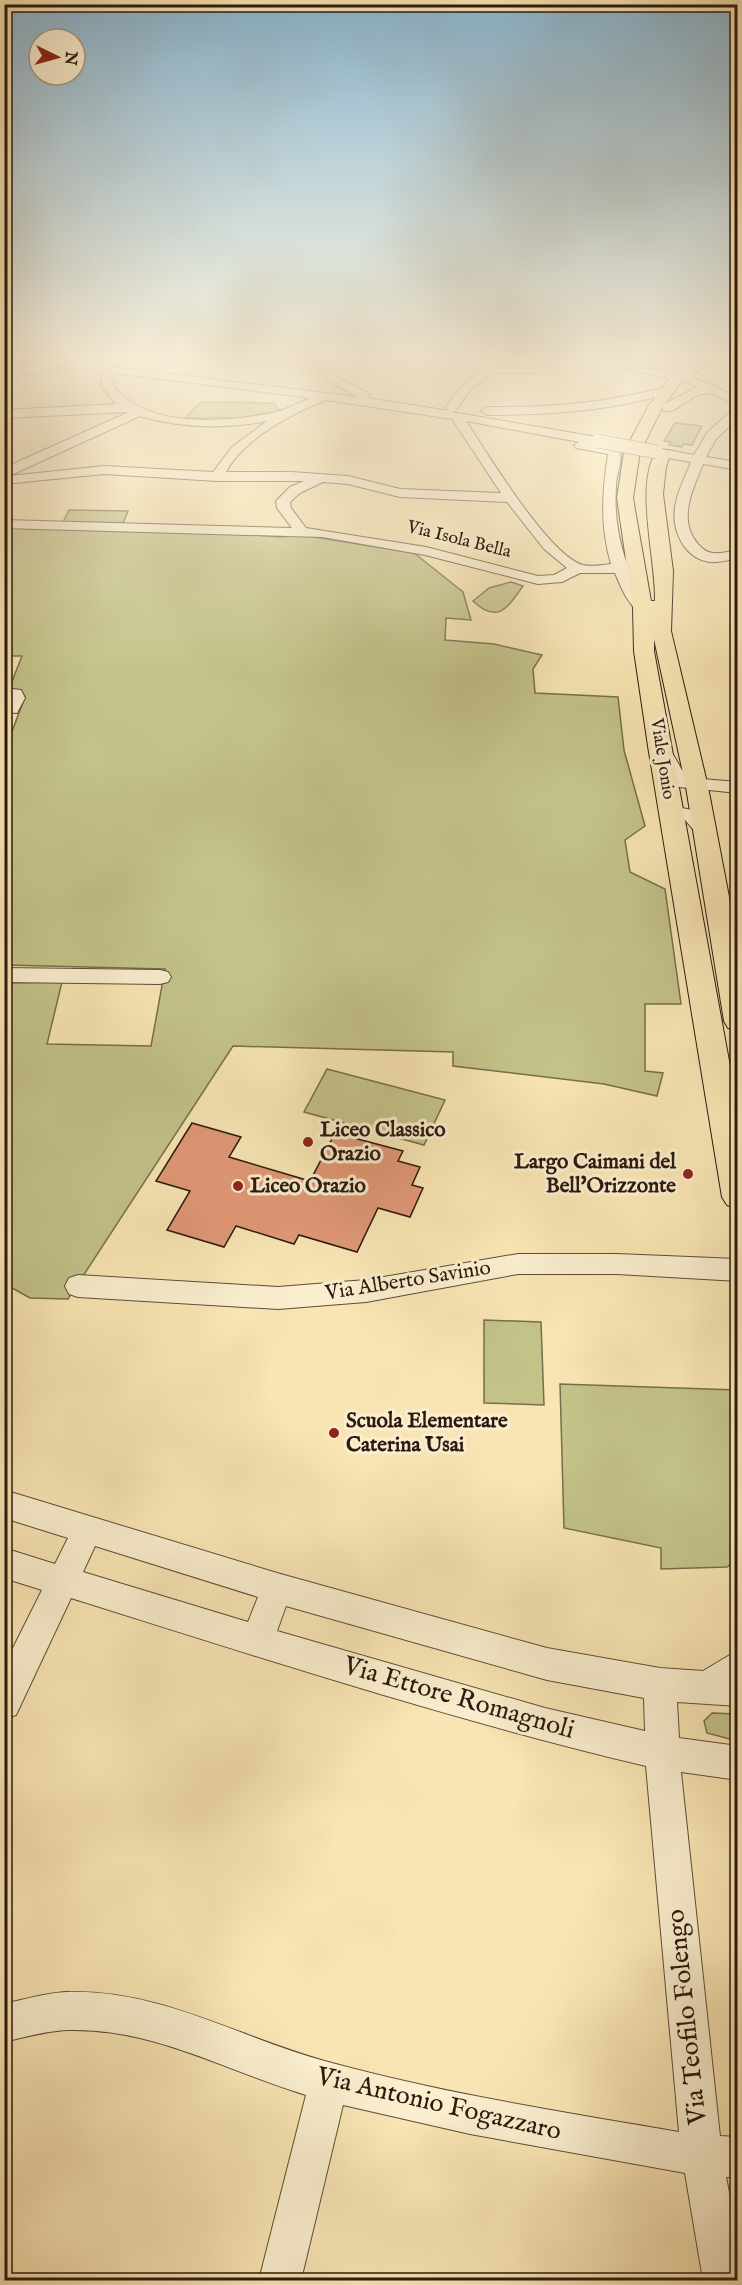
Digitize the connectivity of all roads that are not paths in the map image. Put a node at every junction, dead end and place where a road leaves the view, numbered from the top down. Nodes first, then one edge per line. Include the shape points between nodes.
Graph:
1 (29, 461) edge
2 (225, 461) edge
3 (487, 461) edge
4 (614, 461) edge
5 (632, 461) edge
6 (643, 461) edge
7 (658, 461) edge
8 (696, 461) edge
9 (717, 461) edge
10 (738, 466) edge
11 (4, 473) edge
12 (217, 477) junction
13 (322, 478) junction
14 (4, 480) edge
15 (512, 498) junction
16 (4, 524) edge
17 (301, 531) junction
18 (738, 554) edge
19 (578, 568) junction
20 (620, 569) junction
21 (643, 608) junction
22 (663, 635) junction
23 (659, 746) junction
24 (698, 787) junction
25 (738, 788) edge
26 (671, 812) junction
27 (706, 832) junction
28 (4, 975) edge
29 (160, 977) dead end
30 (737, 1014) edge
31 (738, 1197) edge
32 (738, 1270) edge
33 (78, 1287) dead end
34 (4, 1504) edge
35 (87, 1531) junction
36 (4, 1563) edge
37 (63, 1581) junction
38 (277, 1588) junction
39 (258, 1638) junction
40 (738, 1666) edge
41 (660, 1684) junction
42 (722, 1689) edge
43 (4, 1703) edge
44 (661, 1752) junction
45 (729, 1768) edge
46 (4, 2023) edge
47 (328, 2082) junction
48 (720, 2157) edge
49 (280, 2280) edge
50 (724, 2280) edge

1 - 11 street
2 - 12 street
3 - 15 street
4 - 20 street via 609,504
5 - 21 main road, Viale Jonio via 626,482 627,518
6 - 22 main road, Viale Jonio via 637,491 641,534
7 - 22 main road via 654,496 664,570
8 - 18 street via 681,500 682,527 702,556
9 - 10 street
12 - 13 street
12 - 14 street via 104,470
13 - 15 street via 400,493
13 - 17 street via 295,490 283,501
15 - 19 street via 555,553
16 - 17 street, Via Isola Bella
17 - 19 street, Via Isola Bella via 426,551 538,580 557,579
19 - 20 street
20 - 21 street
21 - 23 main road, Viale Jonio via 644,651
22 - 24 main road, Viale Jonio
23 - 24 street via 679,779
23 - 26 main road, Viale Jonio
24 - 25 street
24 - 27 main road, Viale Jonio
26 - 27 street via 691,815
26 - 31 main road, Viale Jonio
27 - 30 main road, Viale Jonio
28 - 29 street
32 - 33 street, Via Alberto Savinio via 525,1264 366,1291 278,1298
34 - 35 street
35 - 37 street
35 - 38 street
36 - 37 street, Via Ettore Romagnoli
37 - 39 street, Via Ettore Romagnoli
37 - 43 street
38 - 39 street
38 - 41 street via 547,1664
39 - 44 street, Via Ettore Romagnoli via 406,1686
40 - 42 street
41 - 42 street
41 - 44 street, Via Teofilo Folengo
44 - 45 street, Via Ettore Romagnoli
44 - 48 street, Via Teofilo Folengo
46 - 47 street, Via Antonio Fogazzaro via 66,2011 143,2019 189,2031
47 - 48 street, Via Antonio Fogazzaro via 434,2108
47 - 49 street
48 - 50 street, Via Teofilo Folengo

